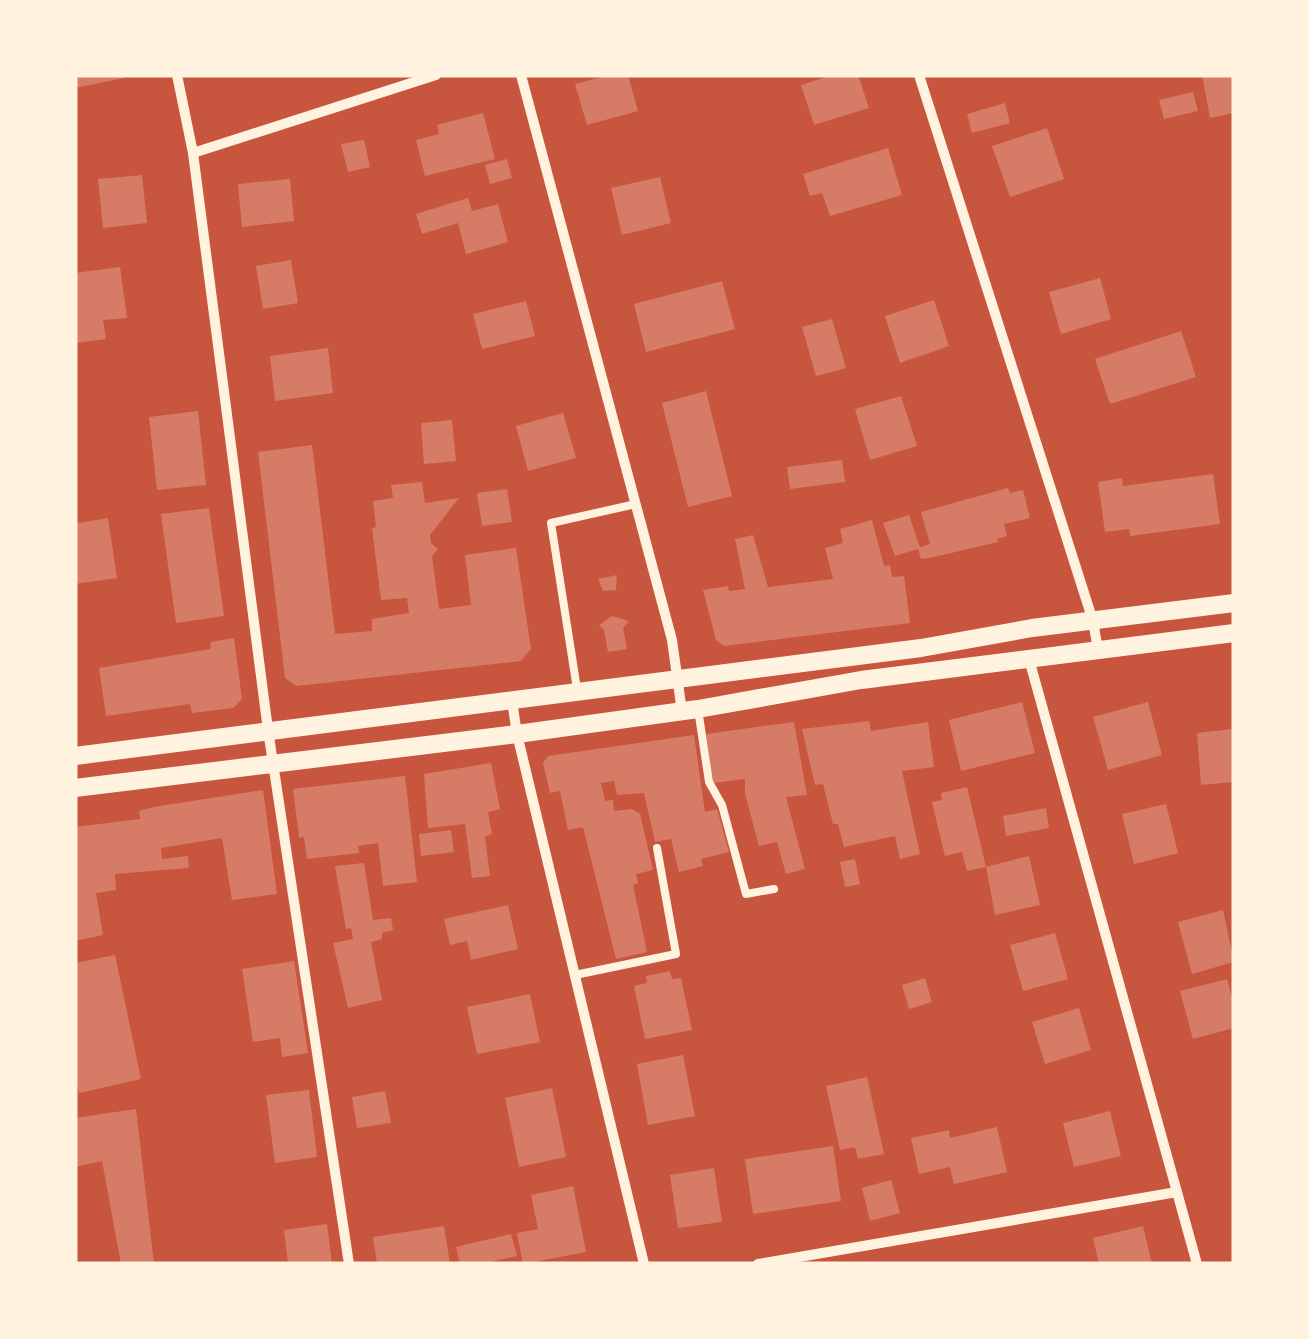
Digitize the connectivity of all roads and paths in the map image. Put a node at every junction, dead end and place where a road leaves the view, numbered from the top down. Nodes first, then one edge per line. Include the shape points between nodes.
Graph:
1 (177, 75) edge
2 (436, 75) edge
3 (521, 75) edge
4 (919, 75) edge
5 (193, 153) junction
6 (636, 504) junction
7 (1234, 603) edge
8 (1093, 621) junction
9 (1234, 634) edge
10 (1098, 650) junction
11 (1028, 659) junction
12 (677, 679) junction
13 (578, 691) junction
14 (512, 701) junction
15 (690, 711) junction
16 (268, 730) junction
17 (517, 734) junction
18 (75, 756) edge
19 (275, 764) junction
20 (75, 788) edge
21 (657, 848) dead end
22 (774, 888) dead end
23 (575, 975) junction
24 (1177, 1192) junction
25 (349, 1264) edge
26 (644, 1264) edge
27 (758, 1264) edge
28 (1197, 1264) edge

1 - 5 street
2 - 5 street
3 - 6 street
4 - 8 street
5 - 16 street
6 - 12 street
6 - 13 lane via 550,523
7 - 8 street
8 - 10 street
8 - 12 street
9 - 10 street
10 - 11 street
11 - 15 street
11 - 24 street
12 - 13 street
12 - 15 street
13 - 14 street
14 - 16 street
14 - 17 street
15 - 17 street
15 - 22 lane via 746,894
16 - 18 street
16 - 19 street
17 - 19 street
17 - 23 street
19 - 20 street
19 - 25 street
21 - 23 lane via 676,954
23 - 26 street
24 - 27 street
24 - 28 street

